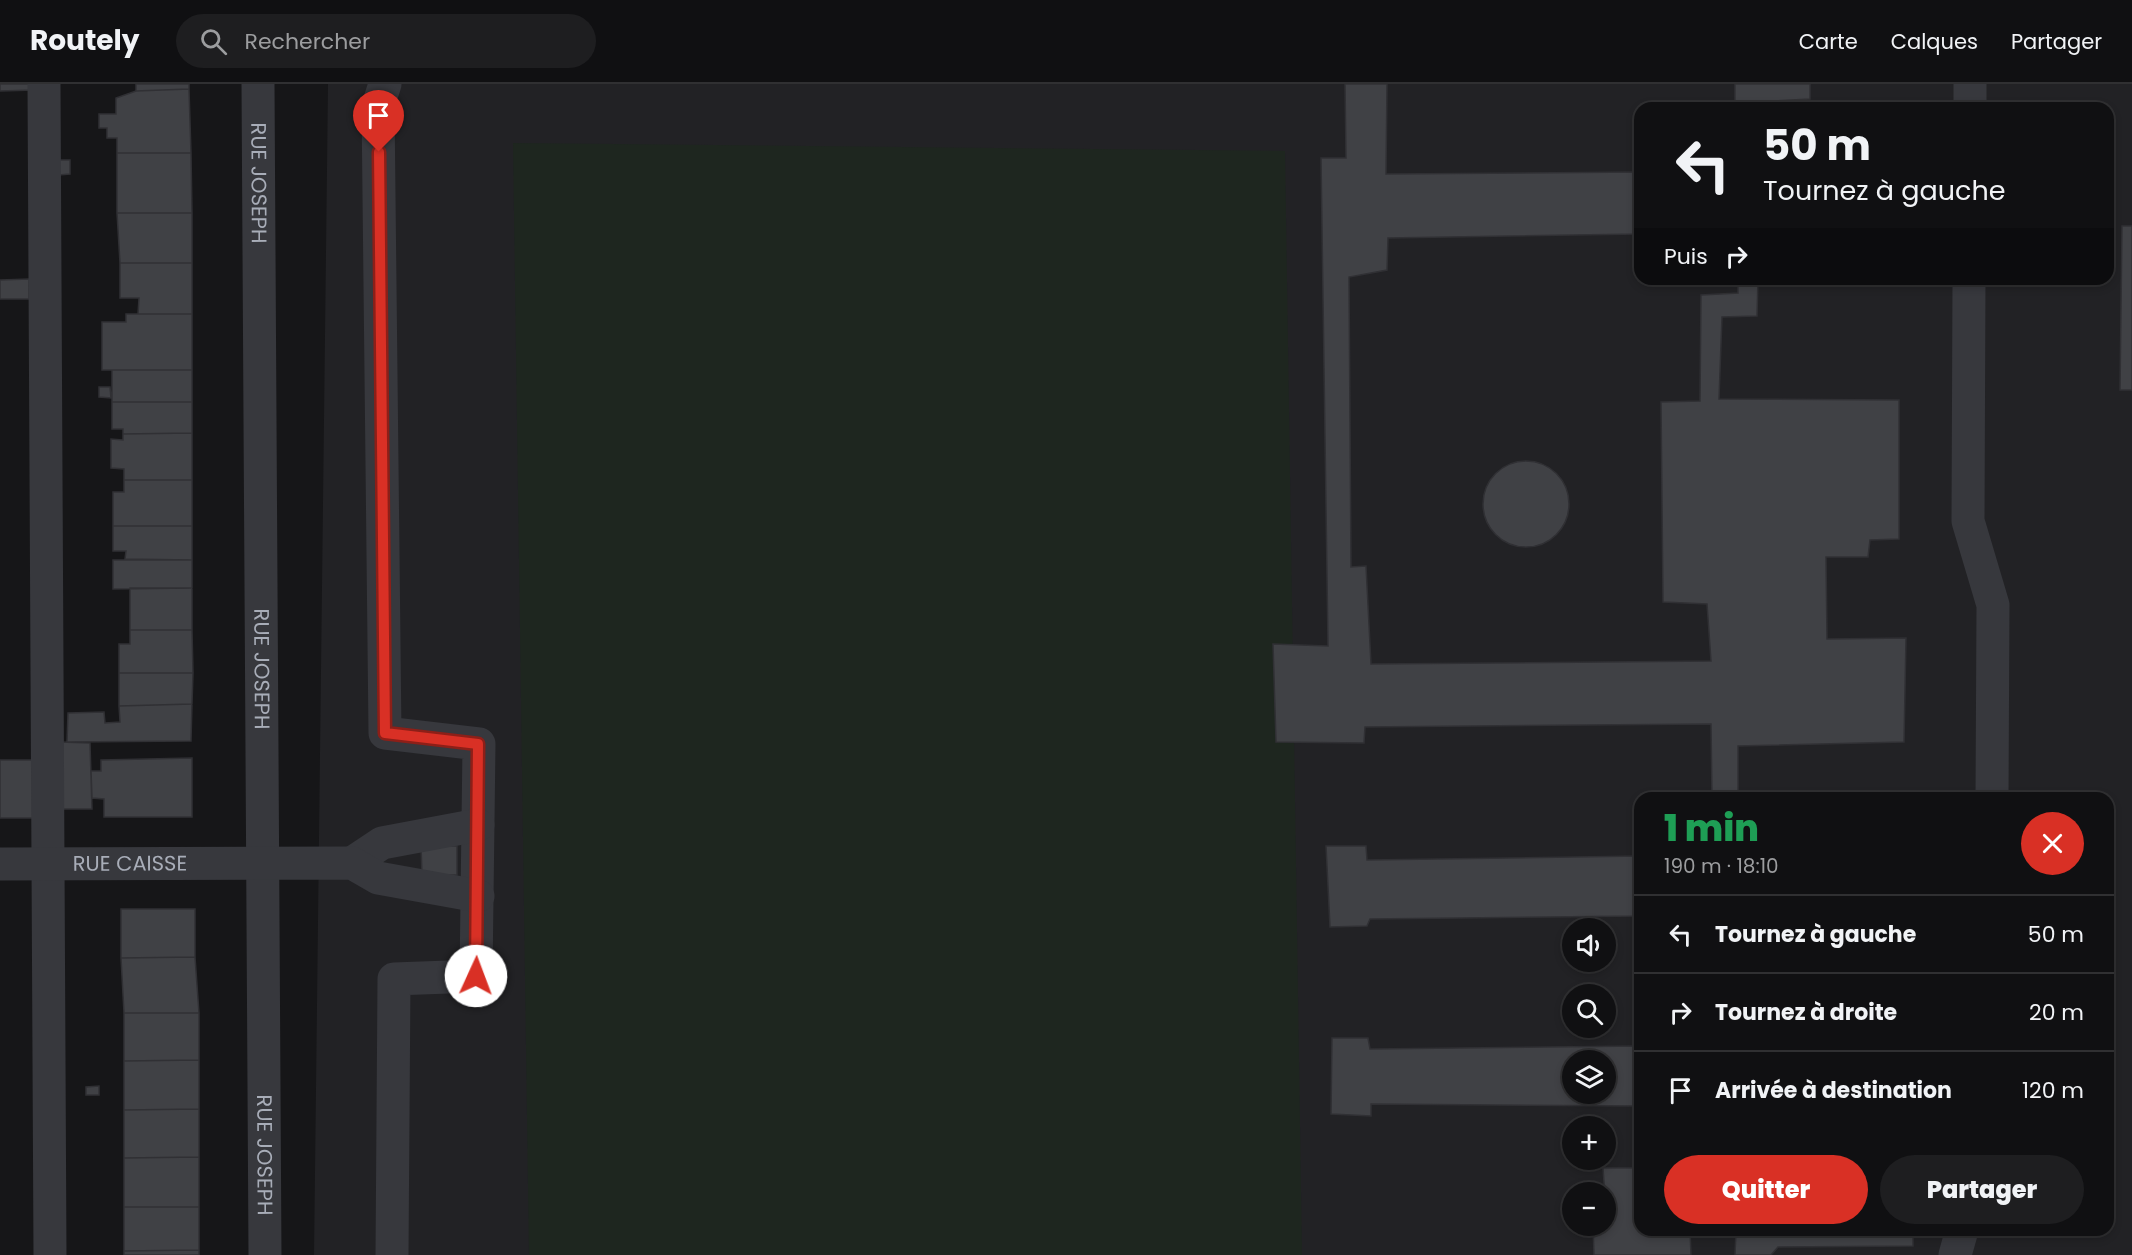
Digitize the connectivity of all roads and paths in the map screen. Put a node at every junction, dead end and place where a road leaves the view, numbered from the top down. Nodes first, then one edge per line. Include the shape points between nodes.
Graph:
1 (44, 84) edge
2 (258, 84) edge
3 (385, 84) edge
4 (1970, 84) edge
5 (1970, 102) edge
6 (1969, 285) edge
7 (1992, 792) edge
8 (478, 825) junction
9 (262, 863) junction
10 (352, 863) junction
11 (0, 864) edge
12 (49, 864) junction
13 (478, 896) junction
14 (1960, 1236) edge
15 (50, 1255) edge
16 (265, 1255) edge
17 (392, 1255) edge
18 (1955, 1255) edge

1 - 12 street
2 - 9 street, RUE JOSEPH
3 - 8 street via 378,106 385,733 478,744
4 - 5 street
6 - 7 street via 1968,521 1993,605
8 - 10 street via 382,843
8 - 13 street
9 - 10 street, RUE CAISSE
9 - 12 street, RUE CAISSE
9 - 16 street, RUE JOSEPH
10 - 13 street via 378,878
11 - 12 street, RUE CAISSE
12 - 15 street
13 - 17 street via 476,976 394,979
14 - 18 street

